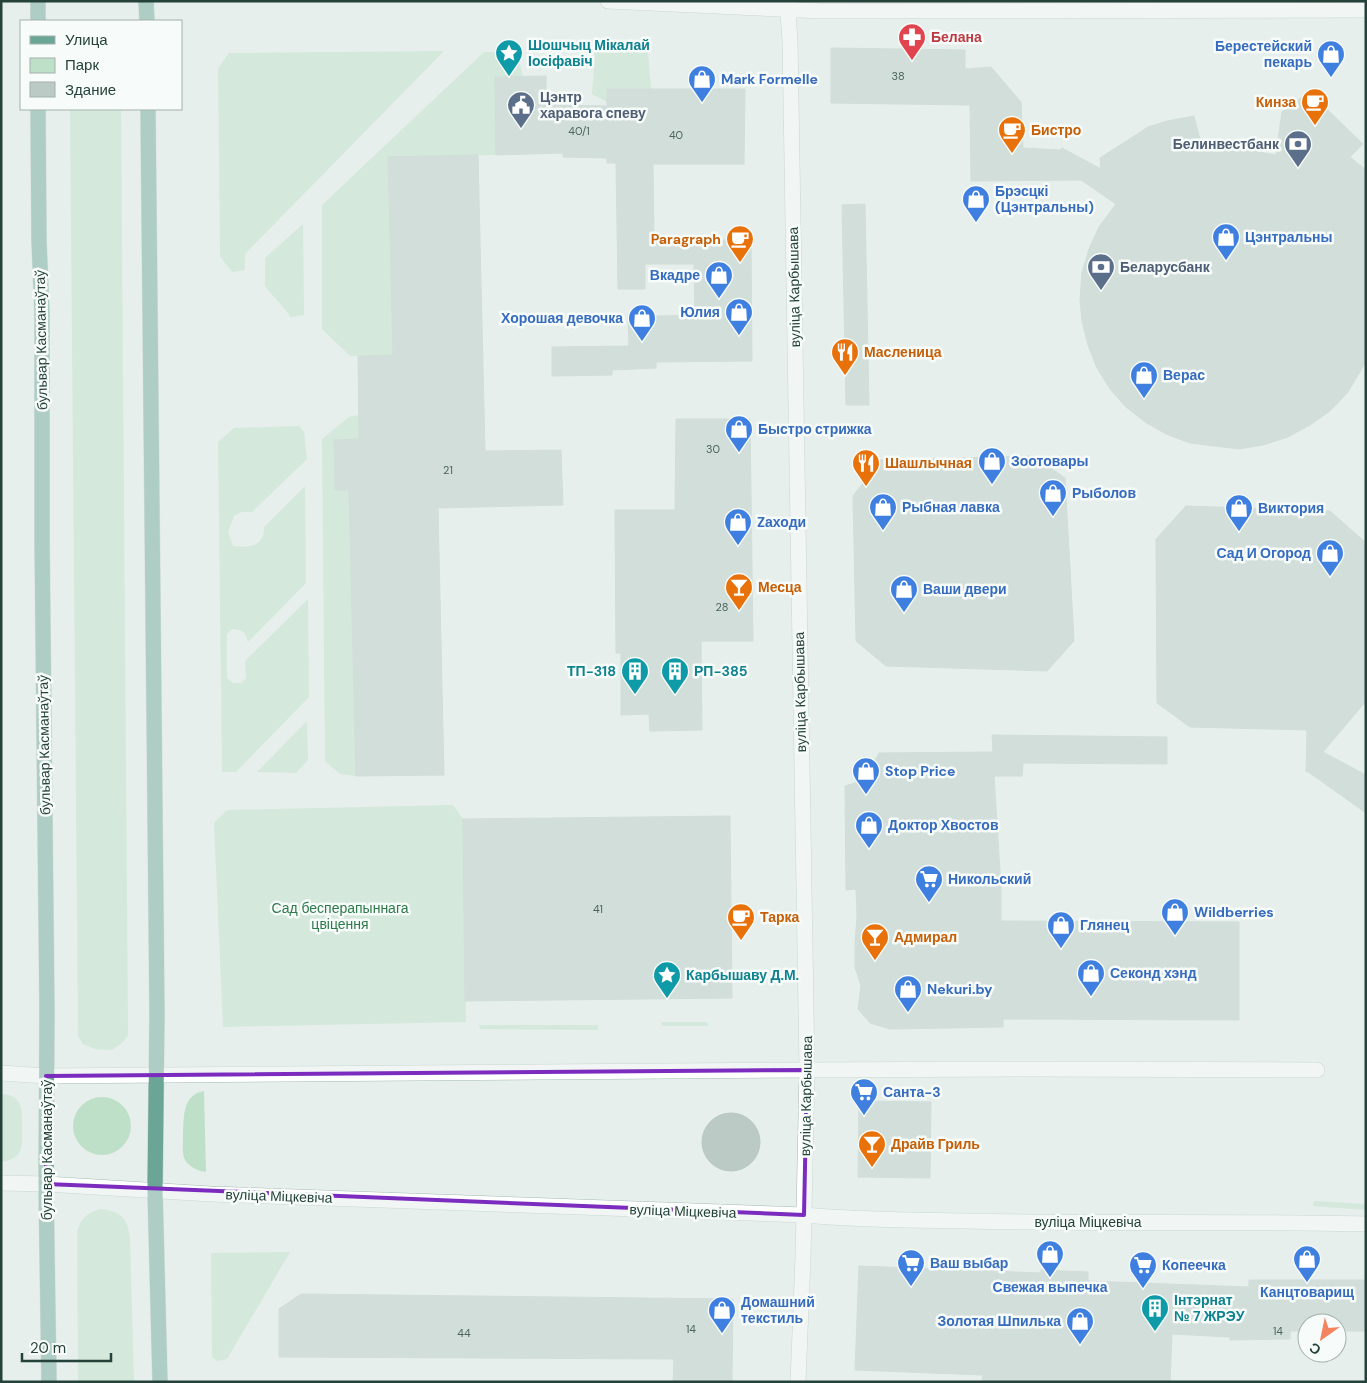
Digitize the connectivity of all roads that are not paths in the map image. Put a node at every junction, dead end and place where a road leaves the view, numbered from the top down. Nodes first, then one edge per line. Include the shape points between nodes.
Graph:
1 (38, 1) edge
2 (146, 1) edge
3 (608, 1) edge
4 (787, 5) edge
5 (1366, 10) edge
6 (38, 20) edge
7 (146, 20) edge
8 (38, 110) edge
9 (148, 110) edge
10 (807, 1070) junction
11 (1317, 1070) dead end
12 (1, 1074) edge
13 (157, 1074) junction
14 (46, 1076) junction
15 (1, 1183) edge
16 (46, 1184) junction
17 (155, 1190) junction
18 (804, 1215) junction
19 (1366, 1224) edge
20 (49, 1382) edge
21 (160, 1382) edge
22 (798, 1382) edge

1 - 6 main road
2 - 7 main road
3 - 4 street
4 - 5 street via 822,11
4 - 10 street, вуліца Карбышава
8 - 14 main road, бульвар Касманаўтаў via 48,1012
9 - 13 main road
10 - 11 street
10 - 13 street
10 - 18 street, вуліца Карбышава
12 - 14 street
13 - 14 street
13 - 17 main road
14 - 16 main road, бульвар Касманаўтаў
15 - 16 street, вуліца Міцкевіча
16 - 17 street, вуліца Міцкевіча
16 - 20 main road, бульвар Касманаўтаў
17 - 18 street, вуліца Міцкевіча
17 - 21 main road
18 - 19 street, вуліца Міцкевіча via 1010,1222
18 - 22 street, вуліца Карбышава

